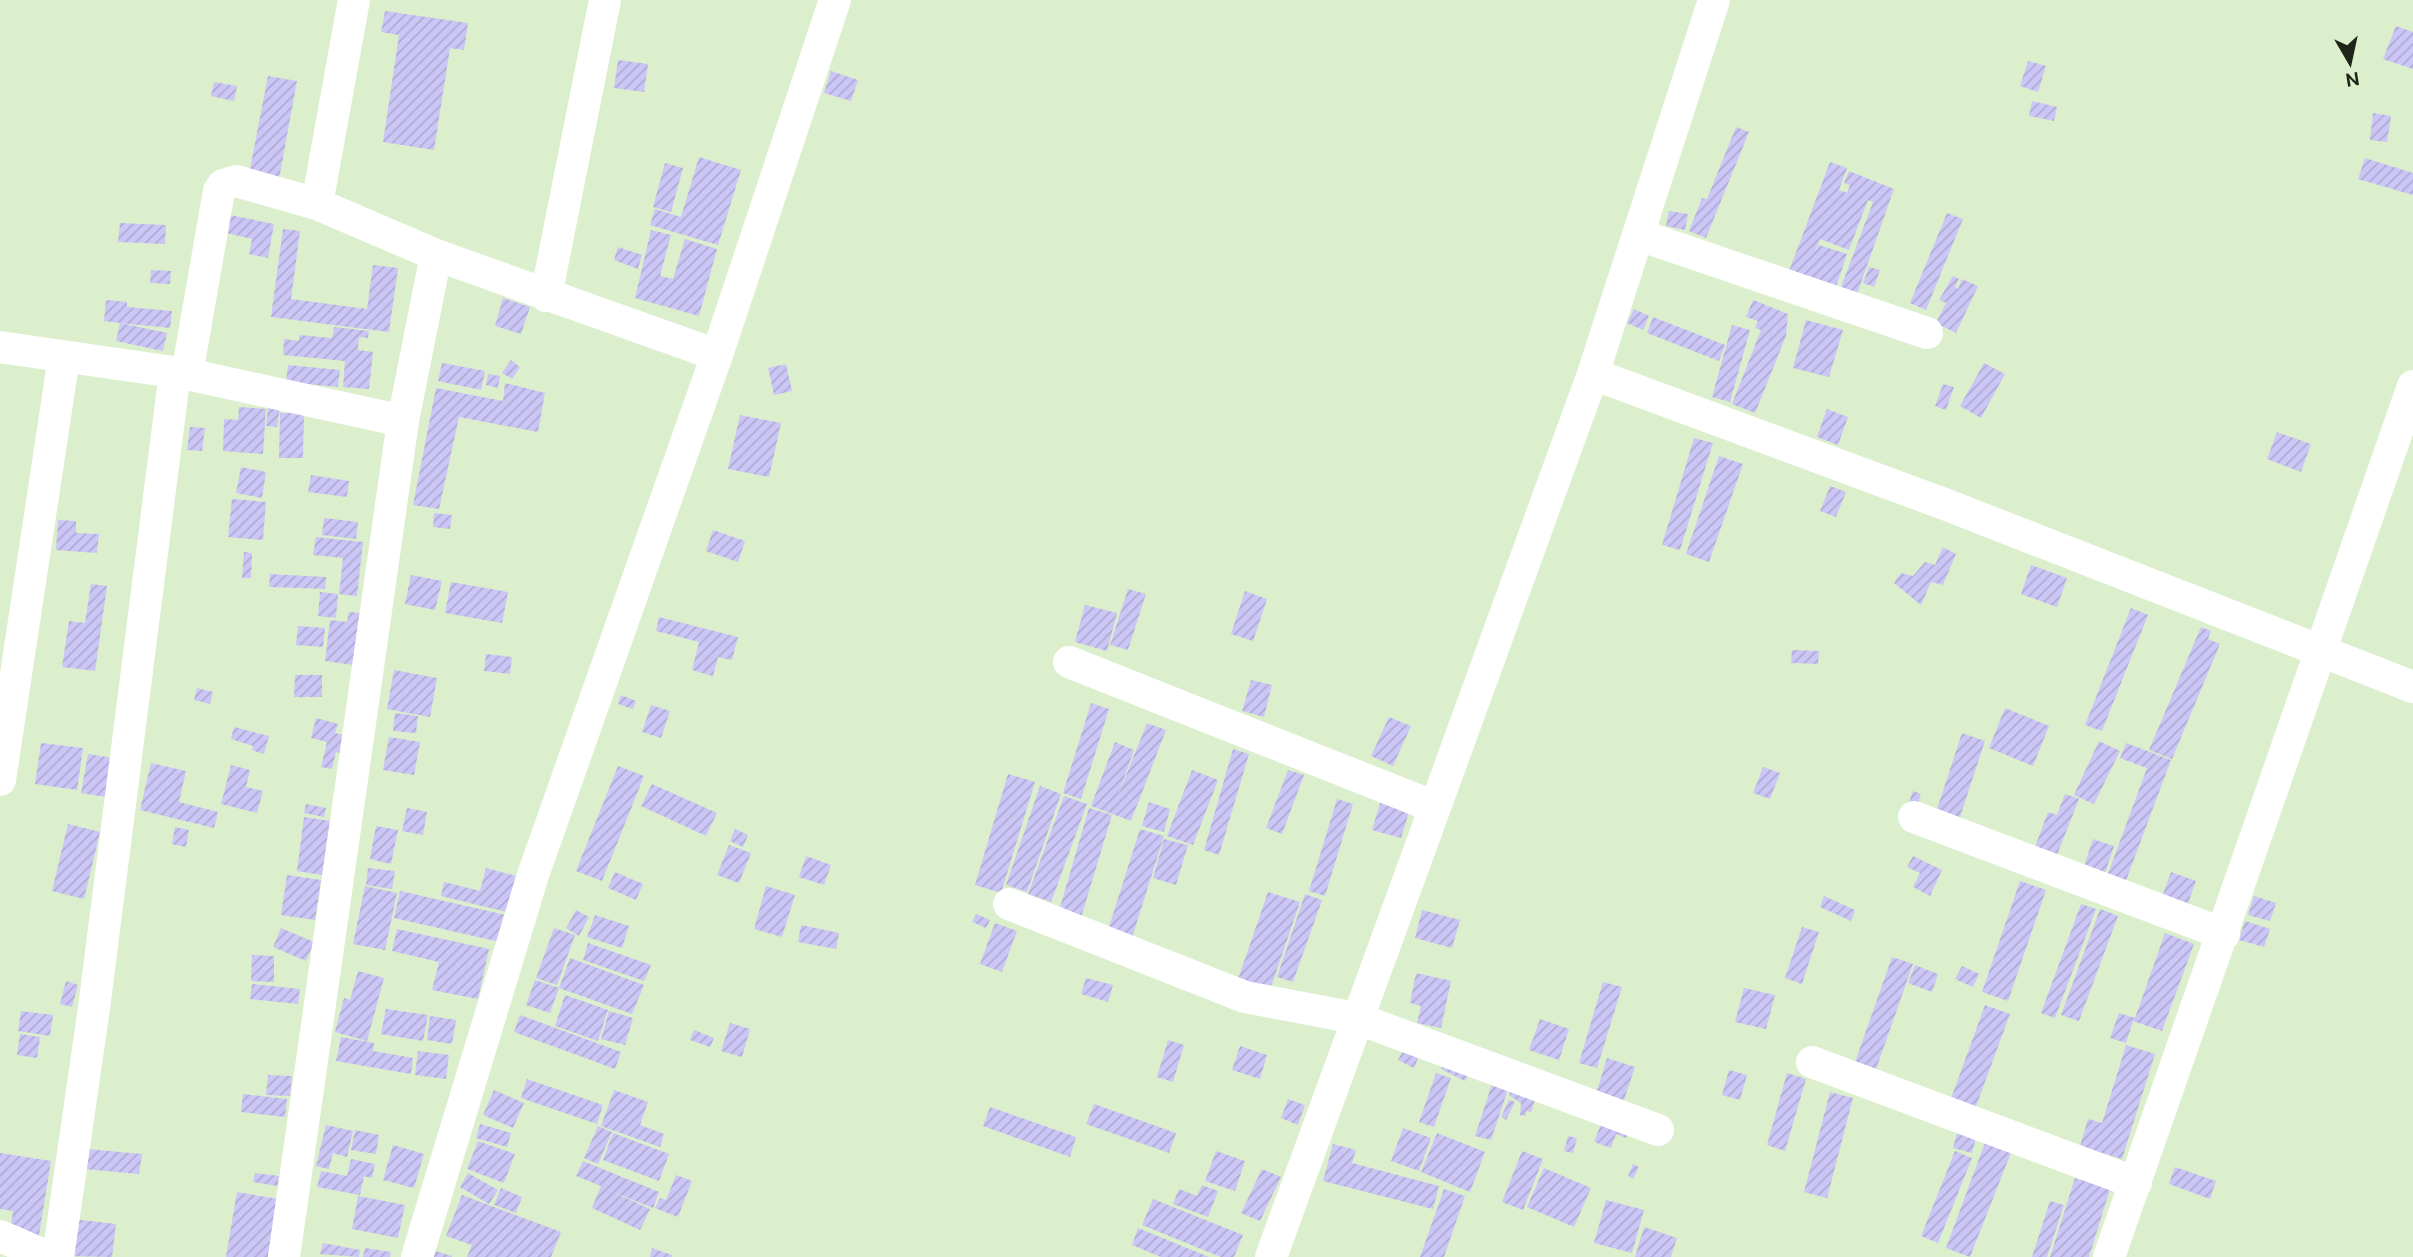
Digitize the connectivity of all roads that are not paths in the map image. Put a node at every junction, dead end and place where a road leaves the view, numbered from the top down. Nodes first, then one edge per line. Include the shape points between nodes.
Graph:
1 (354, 0) edge
2 (605, 0) edge
3 (835, 0) edge
4 (1714, 0) edge
5 (317, 204) junction
6 (1639, 234) junction
7 (436, 255) junction
8 (546, 296) junction
9 (1927, 333) dead end
10 (0, 347) edge
11 (717, 355) junction
12 (64, 358) junction
13 (181, 373) junction
14 (1593, 374) junction
15 (2413, 386) edge
16 (403, 421) junction
17 (2319, 651) junction
18 (1069, 662) dead end
19 (2413, 687) edge
20 (0, 780) edge
21 (1435, 807) junction
22 (1914, 817) dead end
23 (1009, 904) dead end
24 (2224, 934) junction
25 (1356, 1018) junction
26 (1812, 1062) dead end
27 (1658, 1130) dead end
28 (2136, 1183) junction
29 (0, 1236) edge
30 (48, 1257) edge
31 (58, 1257) edge
32 (284, 1257) edge
33 (417, 1257) edge
34 (1271, 1257) edge
35 (2109, 1257) edge

1 - 5 street
2 - 8 street
3 - 11 street
4 - 6 street
5 - 7 street
5 - 13 street via 236,181 220,188
6 - 9 street
6 - 14 street
7 - 8 street
7 - 16 street
8 - 11 street
10 - 12 street
11 - 33 street via 533,875
12 - 13 street
12 - 20 street
13 - 16 street
13 - 31 street
14 - 17 street via 1947,505
14 - 21 street
15 - 17 street
16 - 32 street
17 - 19 street
17 - 24 street
18 - 21 street
21 - 25 street
22 - 24 street
23 - 25 street via 1245,997
24 - 28 street
25 - 27 street
25 - 34 street
26 - 28 street
28 - 35 street
29 - 30 street

